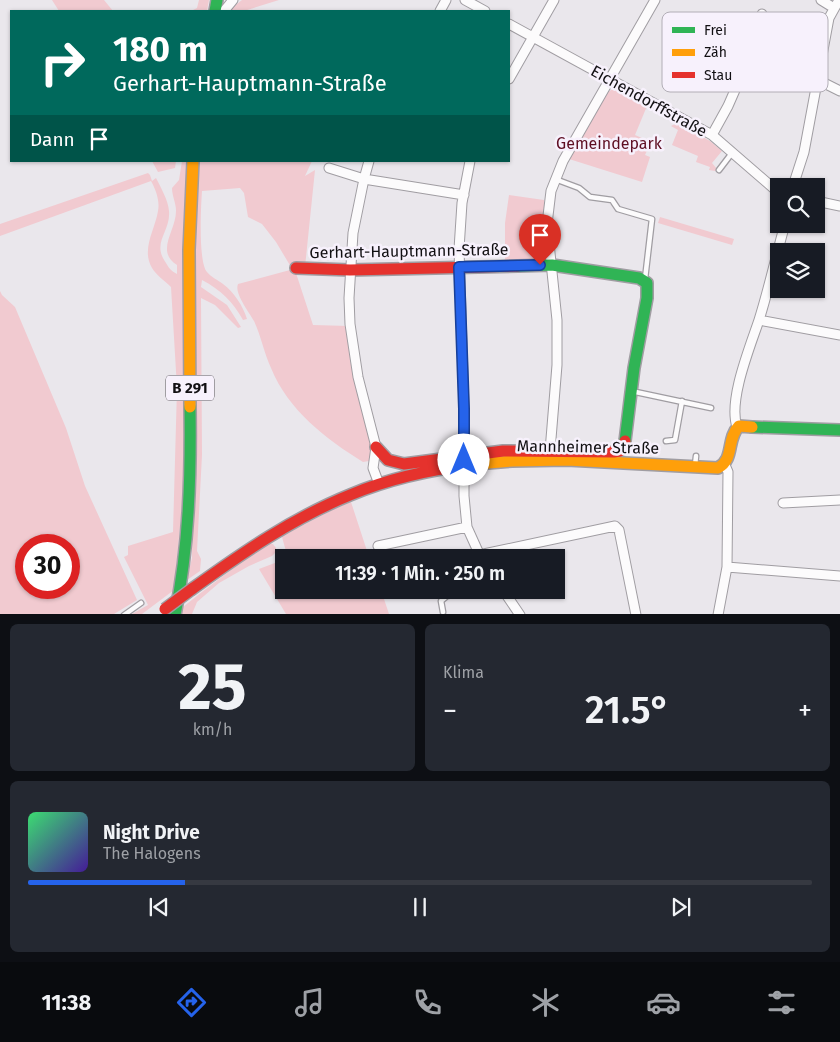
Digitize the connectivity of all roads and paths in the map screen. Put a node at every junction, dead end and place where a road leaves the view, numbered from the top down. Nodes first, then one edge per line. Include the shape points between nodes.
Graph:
1 (233, 0) edge
2 (465, 0) edge
3 (554, 0) edge
4 (656, 0) edge
5 (821, 0) edge
6 (837, 4) edge
7 (225, 10) edge
8 (483, 10) edge
9 (828, 24) edge
10 (510, 25) edge
11 (532, 37) junction
12 (510, 77) edge
13 (609, 79) junction
14 (828, 85) edge
15 (840, 91) edge
16 (734, 92) edge
17 (816, 92) edge
18 (712, 135) junction
19 (733, 152) junction
20 (193, 162) edge
21 (369, 162) edge
22 (470, 162) edge
23 (329, 168) dead end
24 (719, 170) dead end
25 (364, 178) junction
26 (796, 178) edge
27 (555, 179) junction
28 (770, 185) edge
29 (464, 195) junction
30 (825, 203) edge
31 (840, 206) edge
32 (783, 233) edge
33 (552, 265) junction
34 (459, 267) junction
35 (296, 268) dead end
36 (350, 270) junction
37 (645, 281) junction
38 (759, 320) junction
39 (840, 335) edge
40 (630, 391) junction
41 (682, 402) junction
42 (711, 408) dead end
43 (737, 427) junction
44 (840, 430) edge
45 (666, 441) dead end
46 (376, 447) junction
47 (550, 450) junction
48 (464, 461) junction
49 (725, 465) junction
50 (380, 484) junction
51 (840, 500) edge
52 (783, 503) dead end
53 (467, 527) junction
54 (378, 546) dead end
55 (477, 549) edge
56 (512, 549) edge
57 (727, 567) junction
58 (840, 576) edge
59 (442, 599) edge
60 (509, 599) edge
61 (141, 603) dead end
62 (442, 612) dead end
63 (166, 613) edge
64 (124, 614) edge
65 (520, 614) edge
66 (636, 614) edge
67 (718, 614) edge

1 - 7 street
2 - 8 street
3 - 11 street
4 - 13 street
5 - 6 street
6 - 9 street
10 - 11 street, Eichendorffstraße
11 - 12 street
11 - 13 street, Eichendorffstraße
13 - 18 street, Eichendorffstraße
13 - 27 street
14 - 15 street
16 - 18 street
17 - 26 street
18 - 19 street, Eichendorffstraße
19 - 24 lane
19 - 28 street, Eichendorffstraße
20 - 63 street, B 291 via 189,236 190,494 184,561
21 - 25 street
22 - 29 street
23 - 25 street
25 - 29 street
25 - 36 street via 353,233
27 - 33 street via 547,217
27 - 37 lane via 579,188 590,197 612,200 618,209 652,219
29 - 34 street
30 - 31 street
32 - 38 street
33 - 34 street, Gerhart-Hauptmann-Straße
33 - 37 street, Gerhart-Hauptmann-Straße
33 - 47 street via 558,320
34 - 36 street, Gerhart-Hauptmann-Straße
34 - 48 street
35 - 36 street, Gerhart-Hauptmann-Straße
36 - 46 street via 349,298 355,360
37 - 40 street via 648,298
38 - 39 street
38 - 43 street via 740,378 734,413
40 - 41 lane
40 - 47 street via 624,446 620,451
41 - 42 lane
41 - 45 lane via 675,440
43 - 44 street
43 - 49 street
46 - 48 street via 384,458 399,464
46 - 50 street via 373,468
47 - 48 street via 503,451
48 - 49 street, Mannheimer Straße via 695,462 718,468
48 - 50 street, Mannheimer Straße
48 - 53 street
49 - 57 street via 728,472
50 - 63 street, Mannheimer Straße, bridge via 346,496 290,524 192,589
51 - 52 street
53 - 54 street
53 - 55 street
56 - 66 street via 615,526 619,530
57 - 58 street
57 - 67 street
59 - 62 lane
60 - 65 street
61 - 64 lane

